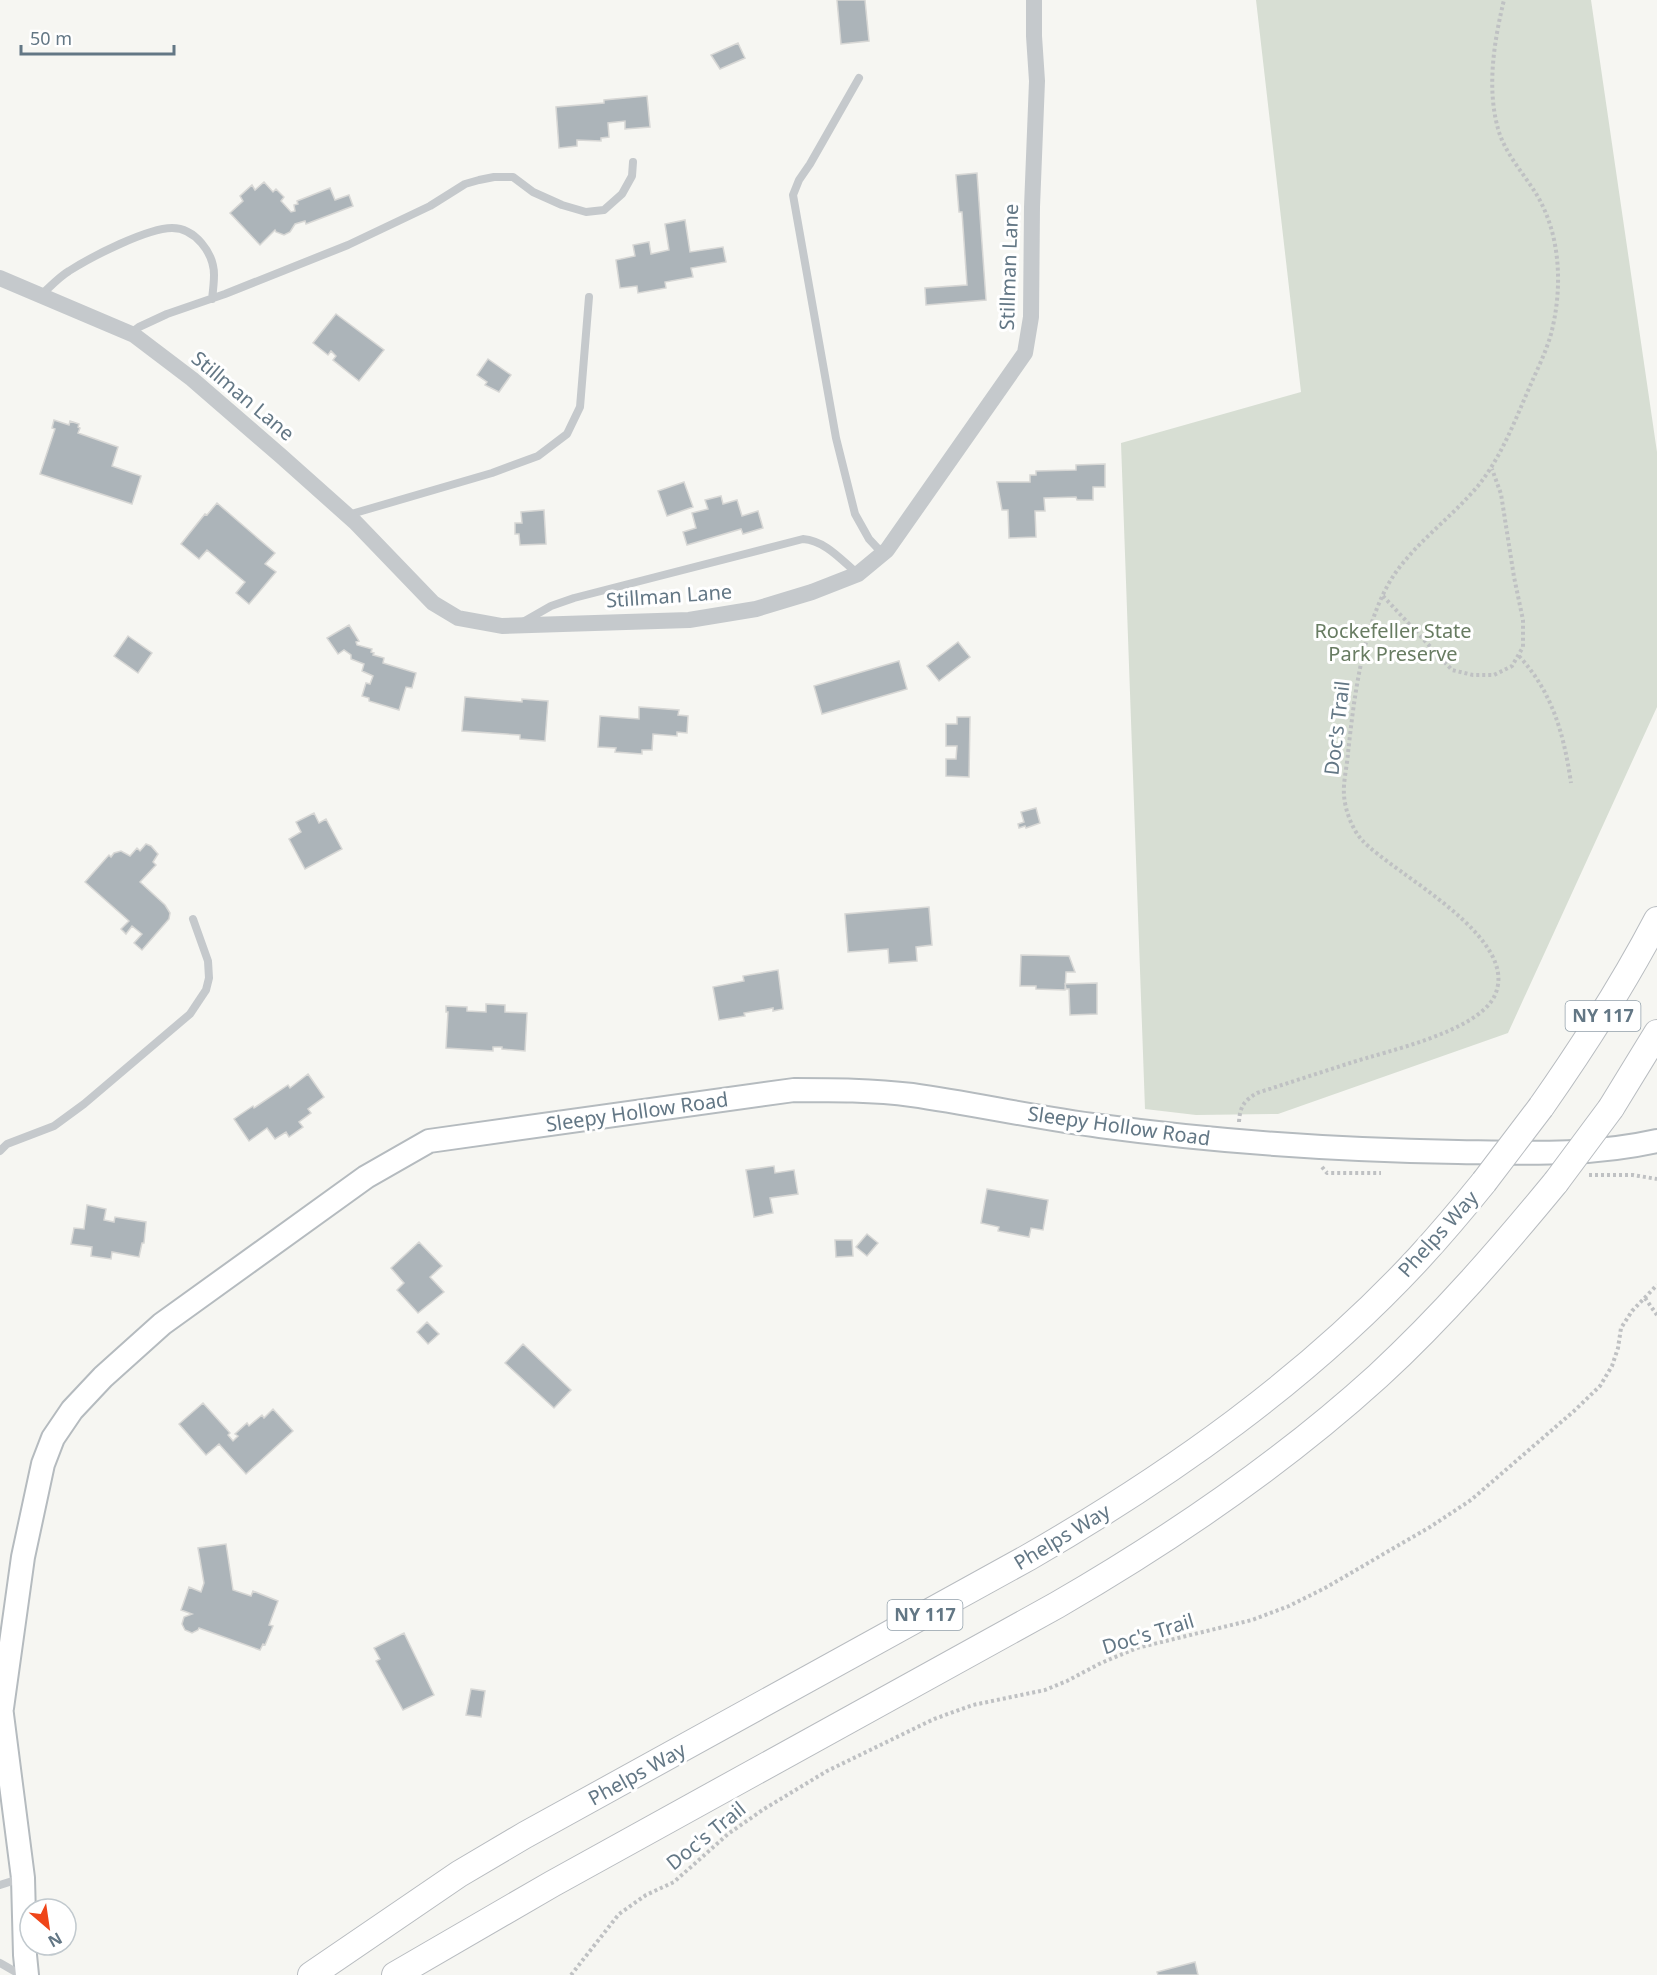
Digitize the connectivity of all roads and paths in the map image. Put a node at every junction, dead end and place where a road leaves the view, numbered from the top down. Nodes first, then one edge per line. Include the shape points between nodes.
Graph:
1 (1034, 0) edge
2 (1504, 0) edge
3 (859, 78) dead end
4 (633, 162) dead end
5 (0, 278) edge
6 (41, 295) junction
7 (589, 297) dead end
8 (212, 299) junction
9 (131, 333) junction
10 (1492, 468) junction
11 (348, 515) junction
12 (883, 554) junction
13 (858, 574) junction
14 (1383, 596) junction
15 (518, 626) junction
16 (1519, 656) junction
17 (1571, 783) dead end
18 (193, 919) dead end
19 (1657, 920) edge
20 (1657, 1033) edge
21 (1246, 1126) dead end
22 (1657, 1141) edge
23 (0, 1151) edge
24 (1657, 1285) edge
25 (1646, 1298) junction
26 (1657, 1315) edge
27 (1, 1704) edge
28 (23, 1878) junction
29 (0, 1885) edge
30 (0, 1963) edge
31 (21, 1975) edge
32 (27, 1975) edge
33 (311, 1975) edge
34 (395, 1975) edge
35 (571, 1975) edge

1 - 12 street, Stillman Lane via 1037,81 1030,317 1025,353
2 - 10 path, Doc's Trail via 1493,73 1495,116 1500,135 1538,197 1551,227 1558,257 1558,291 1551,335
3 - 12 lane via 793,195 836,438 855,514 865,534
4 - 8 lane via 632,176 622,194 604,210 586,212 562,205 533,192 513,177 479,180 348,245
5 - 6 street, Stillman Lane
6 - 8 lane via 67,272 118,244 172,228 193,235 211,257
6 - 9 street, Stillman Lane
7 - 11 lane via 580,407 567,434 538,456
8 - 9 lane via 167,314
9 - 11 street, Stillman Lane via 192,379
10 - 14 path, Doc's Trail via 1422,541 1394,574
10 - 16 path via 1501,495 1523,620
11 - 15 street, Stillman Lane via 433,603 458,618
12 - 13 street, Stillman Lane
13 - 15 street, Stillman Lane via 756,609 689,620
13 - 15 lane via 825,546 803,539 574,598 551,606
14 - 16 path via 1452,670 1494,675 1512,666
14 - 21 path, Doc's Trail via 1357,681 1344,796 1350,821 1362,840 1461,917 1490,952 1499,982 1494,998 1482,1012 1462,1025 1415,1044 1257,1093 1244,1101 1240,1110 1239,1125
16 - 17 path via 1551,700
18 - 23 lane via 208,961 209,978 190,1014 54,1126 7,1144
19 - 33 main road, Phelps Way / NY 117, bridge via 1599,1023 1484,1182 1417,1260 1340,1335 1256,1406 1167,1471 1077,1529 506,1847 406,1909
20 - 34 main road, NY 117, bridge via 1611,1108 1492,1259 1378,1376 1291,1450 1199,1517 1106,1577
22 - 27 street, Sleepy Hollow Road via 1599,1151 1532,1154 1237,1141 1098,1126 910,1095 844,1090 794,1090 429,1141 366,1177 162,1324 72,1410 53,1438 43,1464 22,1557
24 - 25 path, Doc's Trail
25 - 26 path
25 - 35 path, Doc's Trail via 1621,1329 1612,1366 1600,1386 1471,1500 1430,1527 1290,1606 1252,1620 1137,1648 1045,1690 973,1705 934,1719 827,1771 728,1834 674,1882 619,1914
27 - 28 street, Sleepy Hollow Road
28 - 29 lane
28 - 32 street, Sleepy Hollow Road
30 - 31 lane

